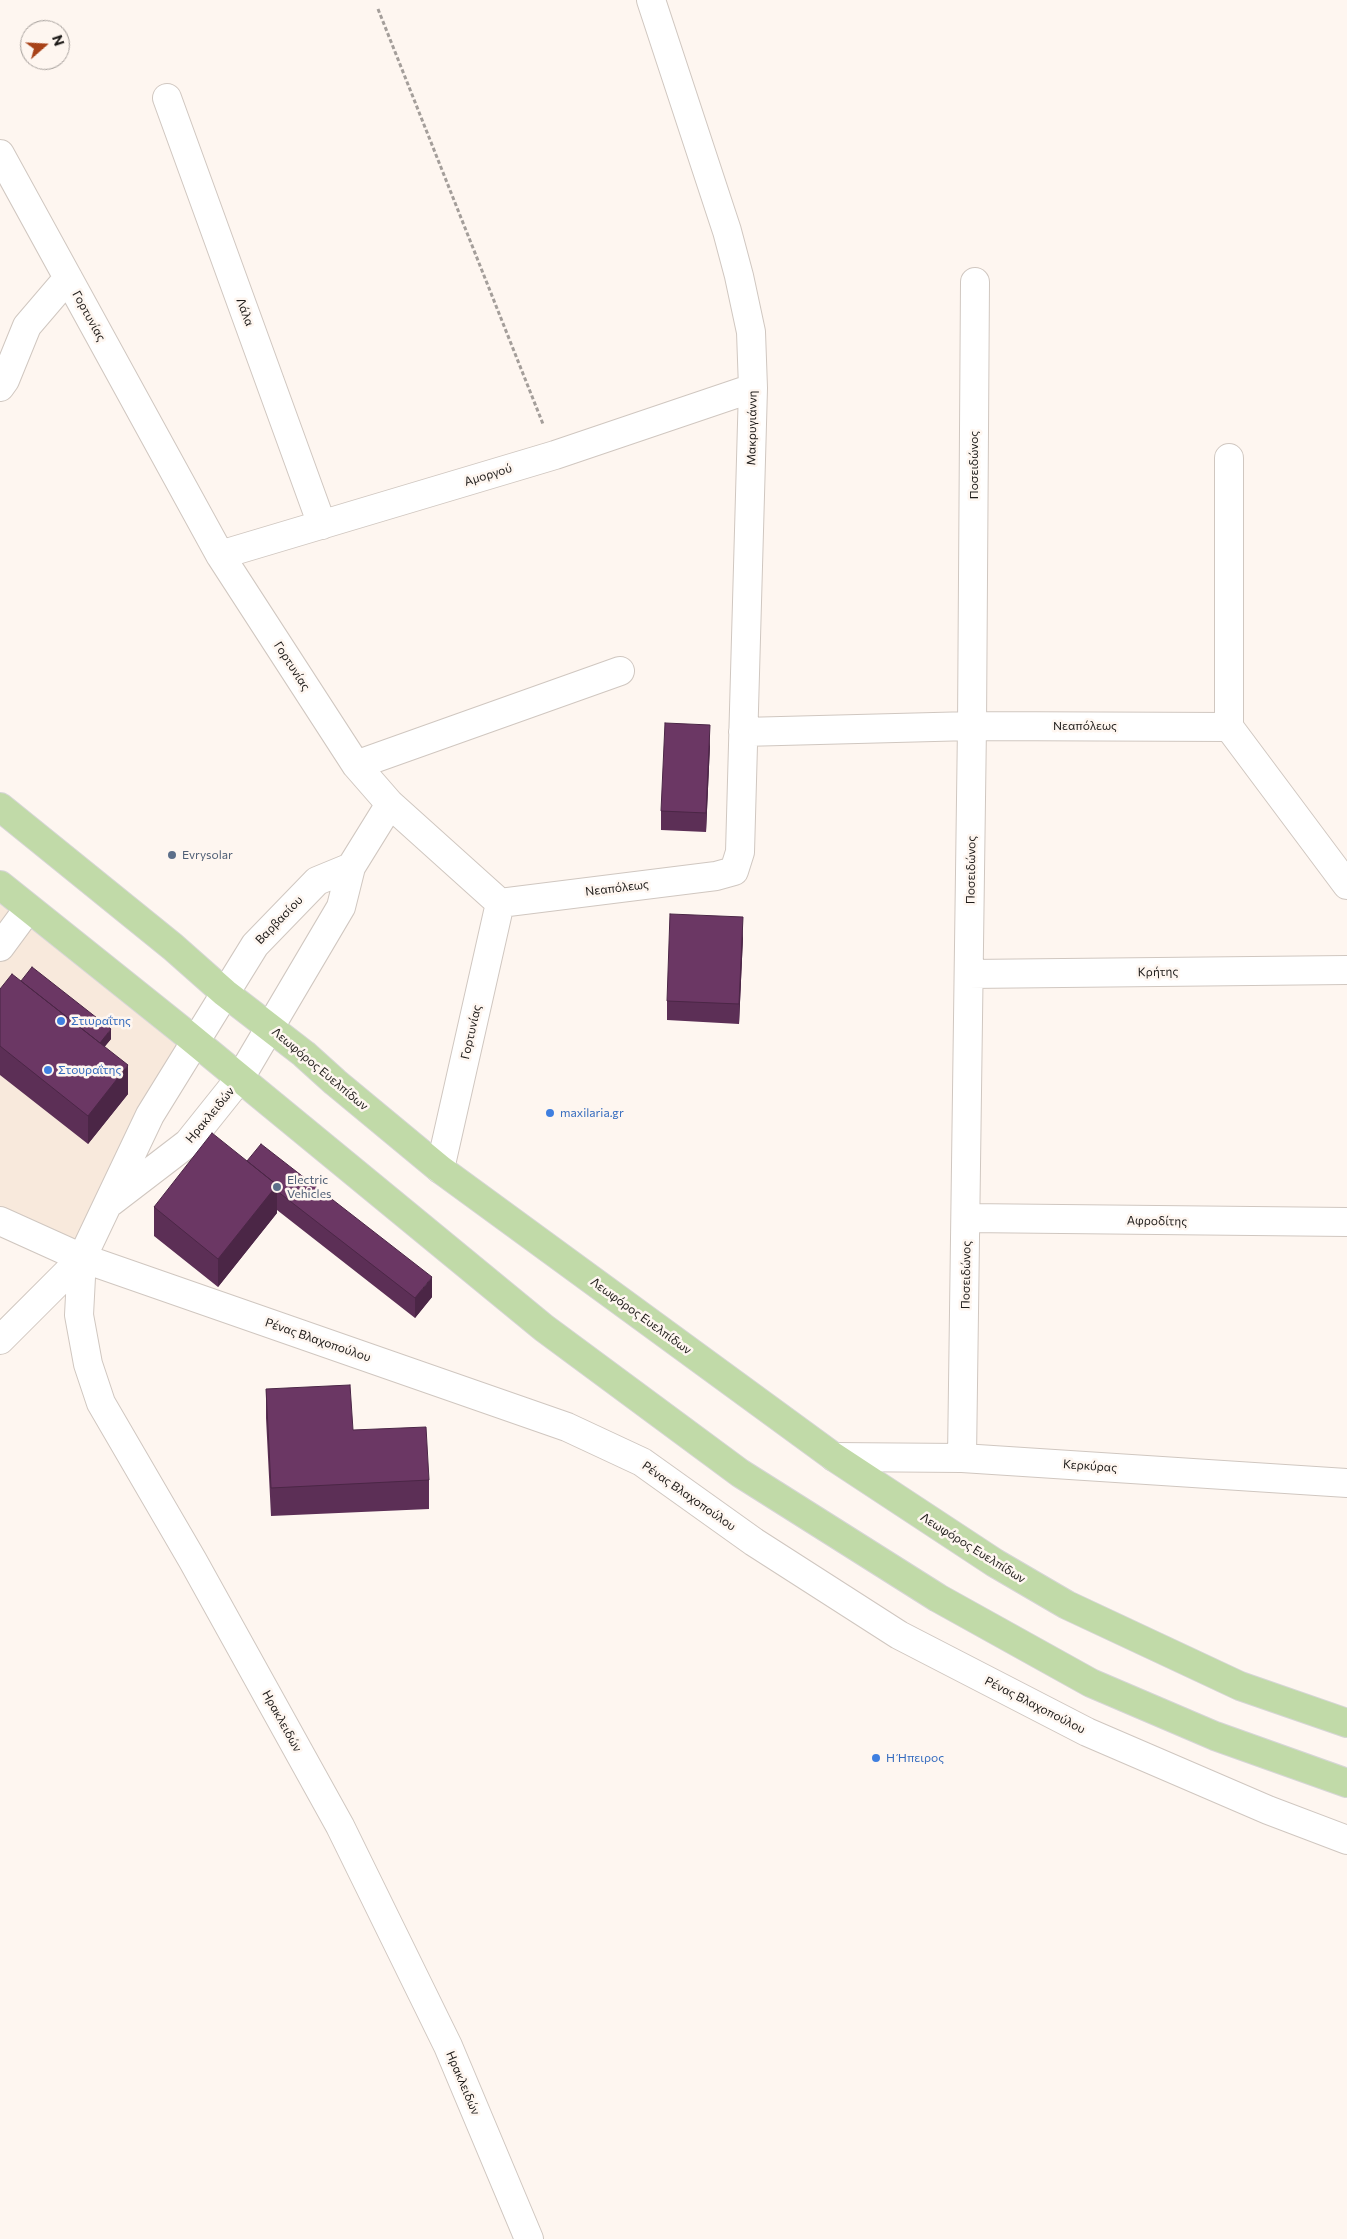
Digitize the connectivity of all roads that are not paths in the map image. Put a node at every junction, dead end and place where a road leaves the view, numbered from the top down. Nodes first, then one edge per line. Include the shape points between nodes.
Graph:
1 (651, 0) edge
2 (167, 98) dead end
3 (0, 154) edge
4 (68, 278) junction
5 (974, 282) dead end
6 (0, 387) edge
7 (753, 388) junction
8 (1229, 458) dead end
9 (322, 525) junction
10 (220, 556) junction
11 (620, 671) dead end
12 (972, 726) junction
13 (1229, 727) junction
14 (744, 732) junction
15 (356, 765) junction
16 (390, 804) junction
17 (0, 807) edge
18 (351, 867) junction
19 (734, 871) joint
20 (0, 885) edge
21 (1347, 885) edge
22 (500, 903) junction
23 (28, 909) junction
24 (0, 947) edge
25 (1347, 970) edge
26 (969, 974) junction
27 (225, 993) junction
28 (271, 1028) junction
29 (194, 1041) junction
30 (240, 1078) junction
31 (440, 1169) junction
32 (108, 1205) junction
33 (967, 1218) junction
34 (0, 1221) edge
35 (1347, 1222) edge
36 (82, 1258) junction
37 (0, 1340) edge
38 (834, 1458) junction
39 (962, 1458) junction
40 (1347, 1483) edge
41 (1347, 1723) edge
42 (1347, 1784) edge
43 (1347, 1840) edge
44 (529, 2239) edge

1 - 7 street, Μακρυγιάννη via 739,276 751,332
2 - 9 street, Λάλα
3 - 4 street, Γορτυνίας
4 - 6 street via 27,326 6,380
4 - 10 street, Γορτυνίας
5 - 12 street, Ποσειδώνος
7 - 9 street, Αμοργού via 555,455
7 - 14 street, Μακρυγιάννη
8 - 13 street
9 - 10 street, Αμοργού
10 - 15 street, Γορτυνίας
11 - 15 street
12 - 13 street, Νεαπόλεως
12 - 14 street, Νεαπόλεως
12 - 26 street, Ποσειδώνος
13 - 21 street
14 - 19 street, Μακρυγιάννη via 740,852
15 - 16 street, Γορτυνίας
16 - 18 street
16 - 22 street, Γορτυνίας
17 - 27 main road, Λεωφόρος Ευελπίδων
18 - 27 street, Βαρβασίου via 317,881 255,946
18 - 28 street via 340,907
19 - 22 street, Νεαπόλεως via 716,876
20 - 23 main road
22 - 31 street, Γορτυνίας
23 - 24 street
23 - 29 main road
25 - 26 street, Κρήτης
26 - 33 street, Ποσειδώνος
27 - 28 main road, Λεωφόρος Ευελπίδων
27 - 29 street, Ηρακλειδών
28 - 30 street, Ηρακλειδών
28 - 31 main road, Λεωφόρος Ευελπίδων
29 - 30 main road
29 - 32 street, Ηρακλειδών via 150,1115
30 - 32 street, Ηρακλειδών via 188,1143
30 - 42 main road via 544,1328 740,1473 938,1598 1091,1683 1215,1736
31 - 38 main road, Λεωφόρος Ευελπίδων
32 - 36 street, Ηρακλειδών
33 - 35 street, Αφροδίτης
33 - 39 street, Ποσειδώνος
34 - 36 street, Ρένας Βλαχοπούλου
36 - 37 street
36 - 43 street, Ρένας Βλαχοπούλου via 567,1427 642,1462 754,1542 899,1635 1087,1732 1268,1810
36 - 44 street, Ηρακλειδών via 79,1315 88,1364 101,1403 194,1560 340,1826 448,2046
38 - 39 street, Κερκύρας
38 - 41 main road, Λεωφόρος Ευελπίδων via 995,1563 1067,1605 1240,1686
39 - 40 street, Κερκύρας

